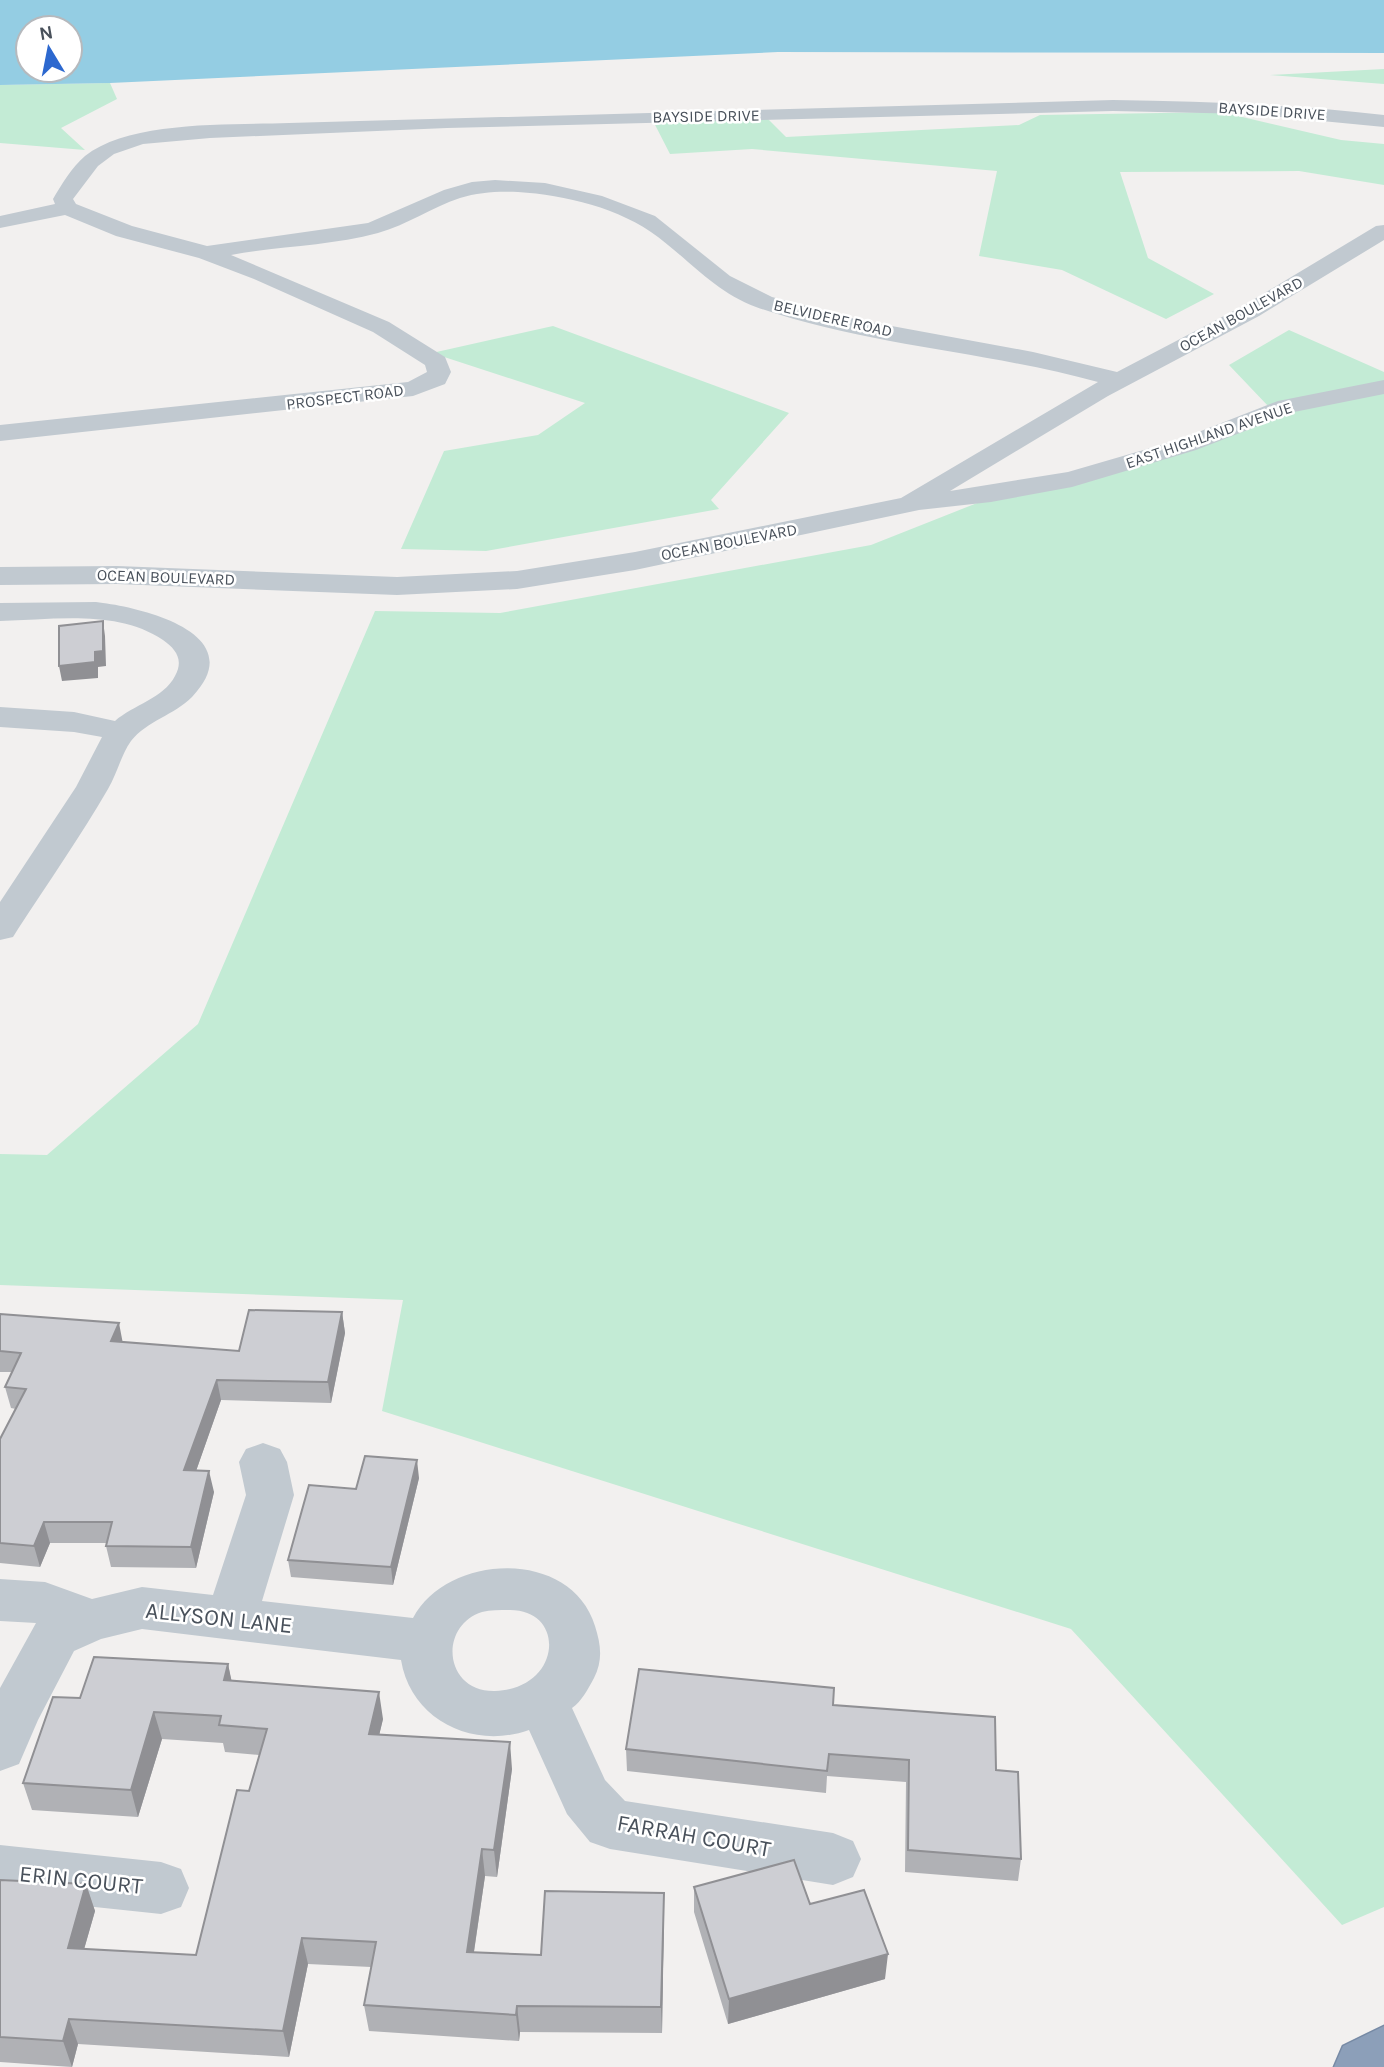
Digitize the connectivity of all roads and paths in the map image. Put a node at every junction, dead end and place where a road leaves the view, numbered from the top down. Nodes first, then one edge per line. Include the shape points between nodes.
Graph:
1 (1384, 121) edge
2 (67, 208) junction
3 (0, 222) edge
4 (1384, 231) edge
5 (1359, 244) junction
6 (207, 253) junction
7 (1384, 254) edge
8 (1119, 380) junction
9 (1384, 387) edge
10 (0, 433) edge
11 (909, 504) junction
12 (0, 576) edge
13 (0, 612) edge
14 (0, 717) edge
15 (122, 732) junction
16 (0, 929) edge
17 (263, 1462) dead end
18 (0, 1600) edge
19 (231, 1618) junction
20 (92, 1619) junction
21 (427, 1641) junction
22 (543, 1702) junction
23 (0, 1747) edge
24 (833, 1860) dead end
25 (0, 1871) edge
26 (161, 1888) dead end
27 (1384, 2056) edge
28 (1364, 2067) edge

1 - 2 street, BAYSIDE DRIVE via 1272,109 1165,106 629,117 210,132 155,136 100,152 69,186 63,199
2 - 3 street
2 - 6 street, PROSPECT ROAD via 124,231
4 - 5 street, OCEAN BOULEVARD
5 - 7 street
5 - 8 street, OCEAN BOULEVARD via 1251,311
6 - 8 street, BELVIDERE ROAD via 373,228 467,189 506,186 540,190 641,217 672,236 719,279 769,304
6 - 10 street, PROSPECT ROAD via 381,327 436,362 436,379 413,389
8 - 11 street, OCEAN BOULEVARD
9 - 11 street, EAST HIGHLAND AVENUE via 1287,406 1187,445 1072,479
11 - 12 street, OCEAN BOULEVARD via 517,580 397,586 117,575
13 - 15 street via 130,615 169,628 189,647 195,667 187,683
14 - 15 street via 74,722
15 - 16 street via 94,786
17 - 19 street via 270,1495
18 - 20 street via 45,1603
19 - 20 street, ALLYSON LANE via 142,1608
19 - 21 street, ALLYSON LANE
20 - 23 street, ALLYSON LANE via 56,1636
21 - 22 street via 426,1665 436,1689 457,1706 485,1715 514,1713
21 - 22 street via 439,1618 460,1600 487,1590 516,1588 542,1596 563,1612 575,1634 575,1659 564,1683
22 - 24 street, FARRAH COURT via 586,1797 610,1824
25 - 26 street, ERIN COURT
27 - 28 highway

